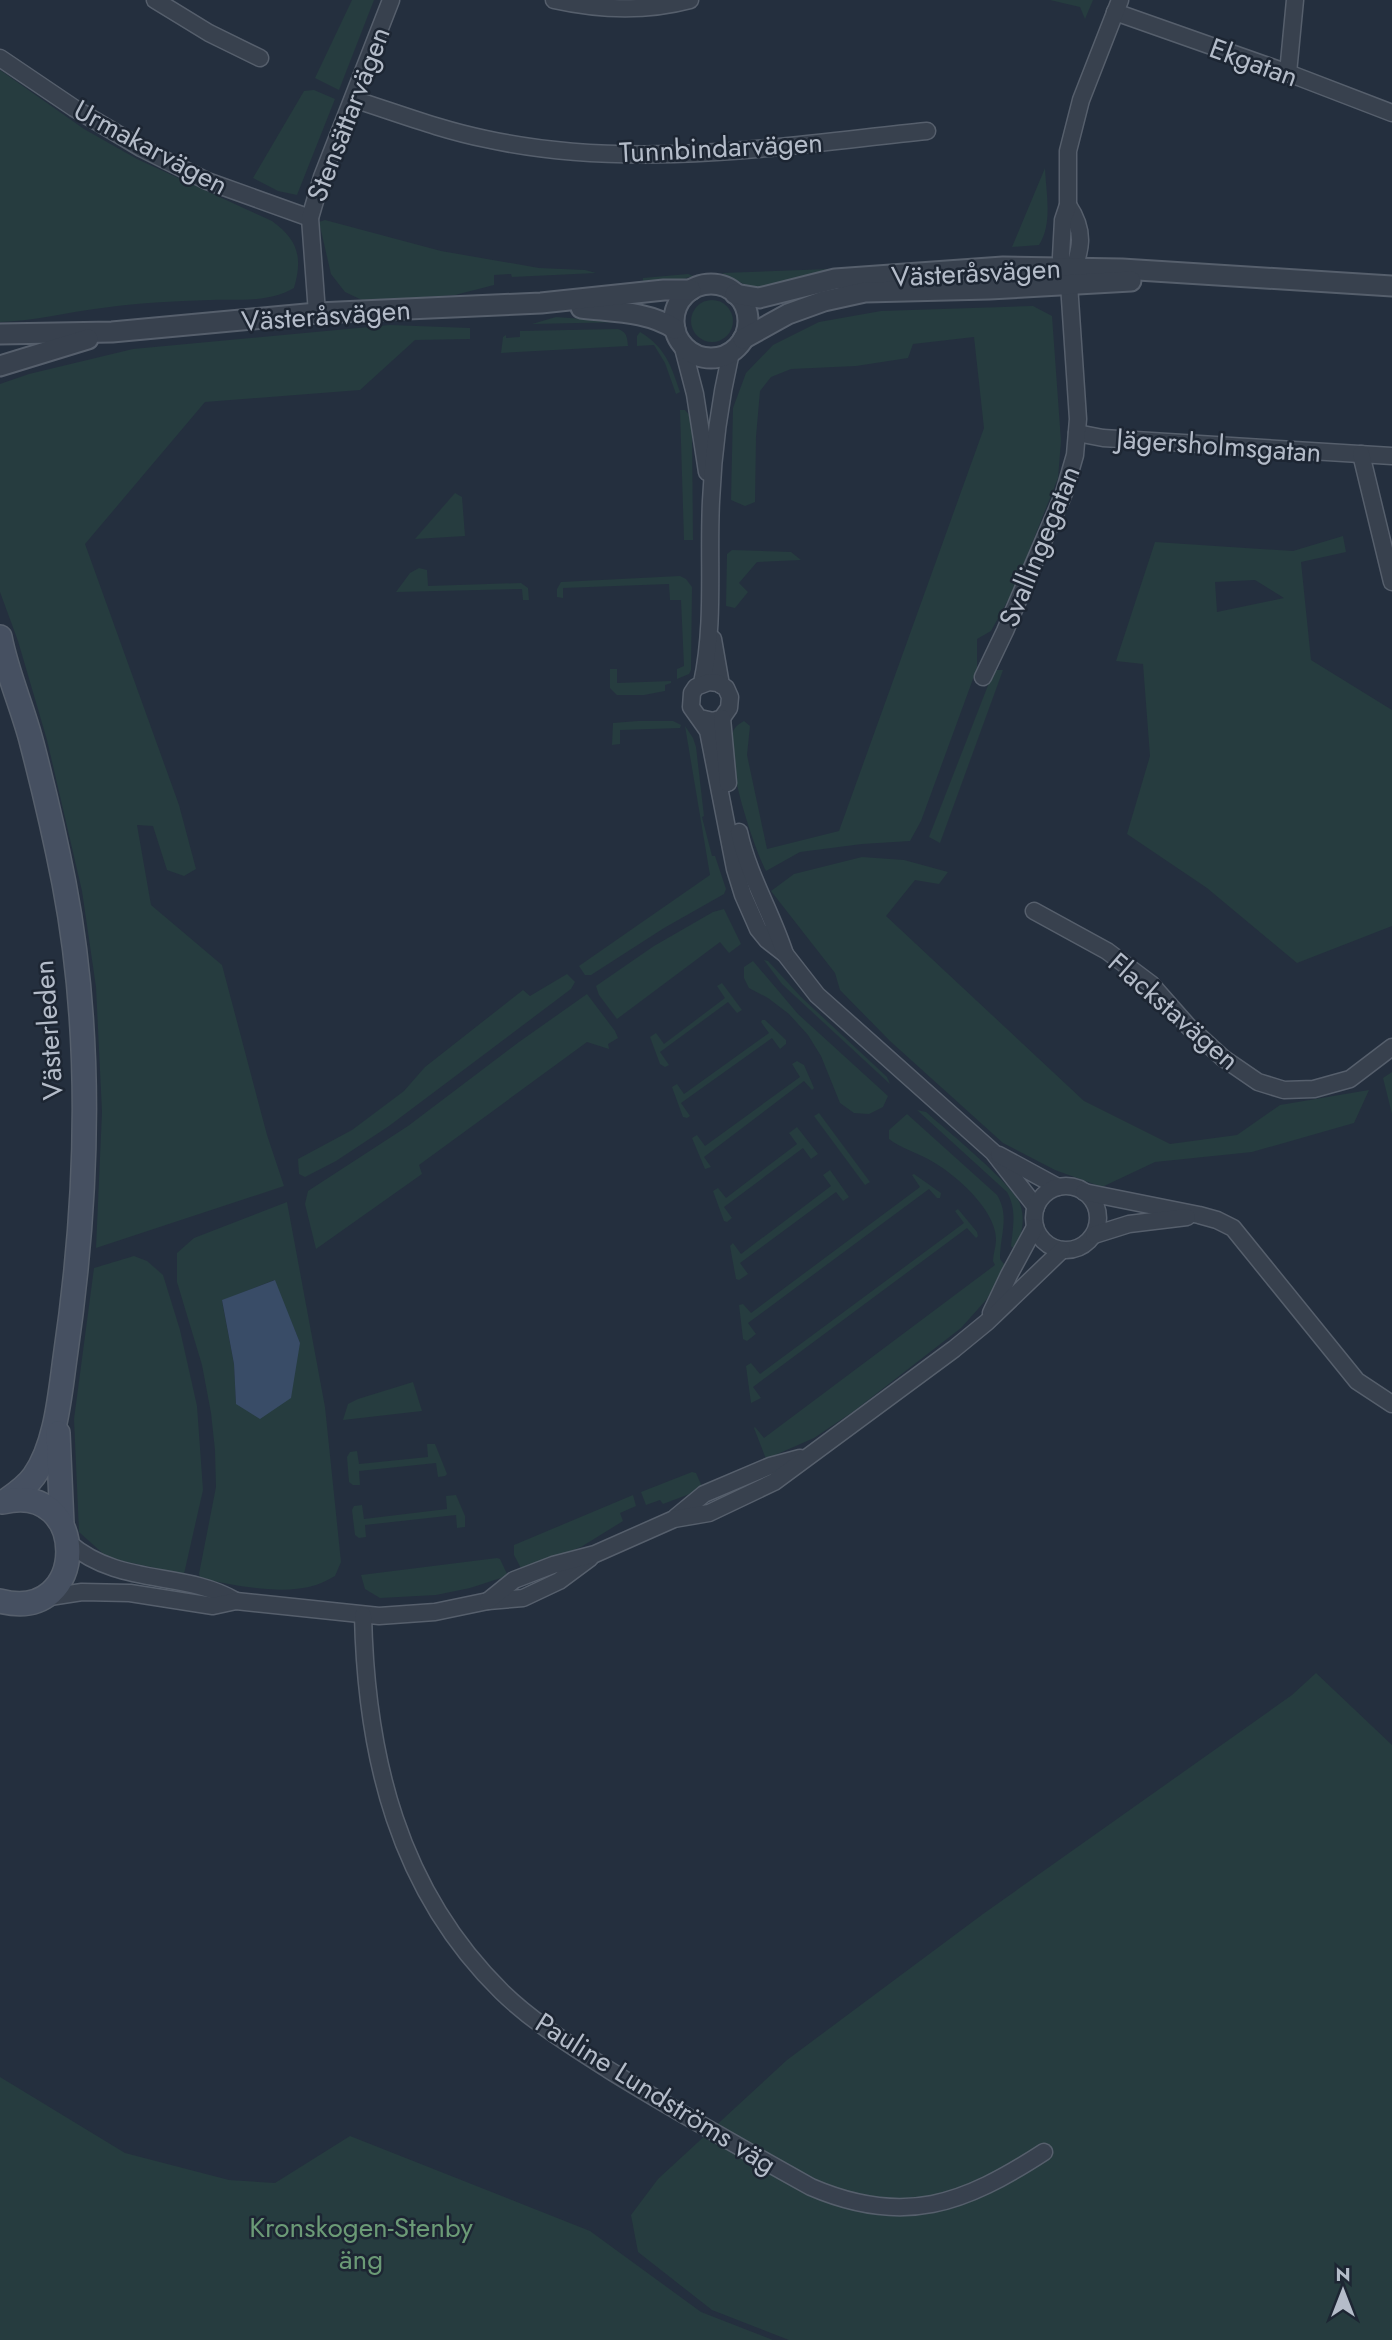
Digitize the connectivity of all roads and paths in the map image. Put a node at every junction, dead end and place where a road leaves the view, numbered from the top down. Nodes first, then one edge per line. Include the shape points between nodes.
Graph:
1 (155, 0) edge
2 (391, 0) edge
3 (554, 0) edge
4 (690, 0) edge
5 (1295, 0) edge
6 (1118, 6) edge
7 (0, 58) edge
8 (260, 58) dead end
9 (1288, 73) junction
10 (353, 99) junction
11 (1392, 113) edge
12 (927, 131) dead end
13 (310, 218) junction
14 (1069, 273) junction
15 (1392, 286) edge
16 (691, 289) junction
17 (735, 294) junction
18 (541, 303) junction
19 (317, 313) junction
20 (112, 332) junction
21 (0, 334) edge
22 (679, 336) junction
23 (737, 345) junction
24 (0, 366) edge
25 (1077, 433) junction
26 (1361, 454) junction
27 (1392, 456) edge
28 (711, 500) junction
29 (1392, 582) edge
30 (710, 623) junction
31 (1, 644) edge
32 (983, 677) dead end
33 (702, 683) junction
34 (721, 685) junction
35 (700, 718) junction
36 (722, 718) junction
37 (1034, 911) dead end
38 (785, 954) junction
39 (1392, 1048) edge
40 (993, 1152) junction
41 (1058, 1187) junction
42 (1084, 1192) junction
43 (1036, 1207) junction
44 (1199, 1216) junction
45 (1035, 1227) junction
46 (1094, 1235) junction
47 (1062, 1250) junction
48 (988, 1322) junction
49 (1392, 1404) edge
50 (57, 1412) junction
51 (4, 1501) edge
52 (65, 1533) junction
53 (41, 1598) junction
54 (236, 1601) junction
55 (9, 1602) edge
56 (363, 1615) junction
57 (0, 1619) edge
58 (1044, 2152) dead end

1 - 8 street
2 - 10 street, Stensättarvägen
3 - 4 street via 620,9
5 - 9 street
6 - 9 street, Ekgatan
6 - 14 street, Svallingegatan via 1071,131 1068,205 1078,220 1081,237
7 - 13 street, Urmakarvägen via 141,148 207,181
9 - 11 street, Ekgatan
10 - 12 street, Tunnbindarvägen via 486,139 581,153 687,155
10 - 13 street, Stensättarvägen
13 - 19 street, Stensättarvägen
14 - 15 street, Västeråsvägen
14 - 17 street, Västeråsvägen via 978,268 835,279 760,298
14 - 23 street, Västeråsvägen via 989,289 866,292 824,300 788,314
14 - 25 street, Svallingegatan
16 - 17 street via 714,285
16 - 18 street, Västeråsvägen
16 - 22 street via 676,307
17 - 23 street via 748,318
18 - 19 street, Västeråsvägen
18 - 22 street, Västeråsvägen via 662,320
19 - 20 street, Västeråsvägen
20 - 21 street, Västeråsvägen
20 - 24 street, Västeråsvägen
22 - 23 street via 695,354 706,358 720,357
22 - 28 street via 701,425
23 - 28 street via 722,391
25 - 26 street, Jägersholmsgatan
25 - 32 street, Svallingegatan via 1064,493
26 - 27 street, Jägersholmsgatan
26 - 29 street, Jägersholmsgatan
28 - 30 street
30 - 33 street
30 - 34 street
31 - 50 main road, Västerleden via 32,743 64,885 78,984 84,1083 83,1188 76,1285
33 - 34 street
33 - 35 street via 691,700
34 - 36 street via 730,697
35 - 36 street
35 - 38 street via 708,731 743,895 758,929
36 - 38 street via 729,789 746,862 774,919
37 - 39 street, Flackstavägen via 1107,951 1151,984 1188,1026 1258,1082 1284,1090 1314,1089 1350,1079
38 - 40 street via 817,995
40 - 41 street
40 - 43 street
41 - 42 street
41 - 43 street via 1042,1196
42 - 44 street
42 - 46 street via 1096,1208
43 - 45 street
44 - 46 street via 1129,1224
44 - 49 street via 1233,1228 1357,1381
45 - 47 street via 1046,1242
45 - 48 street
46 - 47 street via 1077,1248
47 - 48 street
48 - 56 street via 806,1457 770,1466 704,1494 674,1519 595,1554 559,1581 523,1598 435,1612
50 - 51 main road, Västerleden via 34,1476
50 - 52 main road, Västerleden
51 - 52 main road via 34,1502 50,1510
52 - 53 main road, Västerleden via 69,1559 64,1575
52 - 54 street via 80,1553 110,1568 218,1591
53 - 54 street via 82,1592 130,1593 214,1606
53 - 55 main road
54 - 56 street
55 - 57 main road
56 - 58 street, Pauline Lundströms väg via 376,1744 401,1841 420,1883 455,1939 529,2015 651,2096 811,2187 846,2201 902,2208 936,2205 1003,2179

